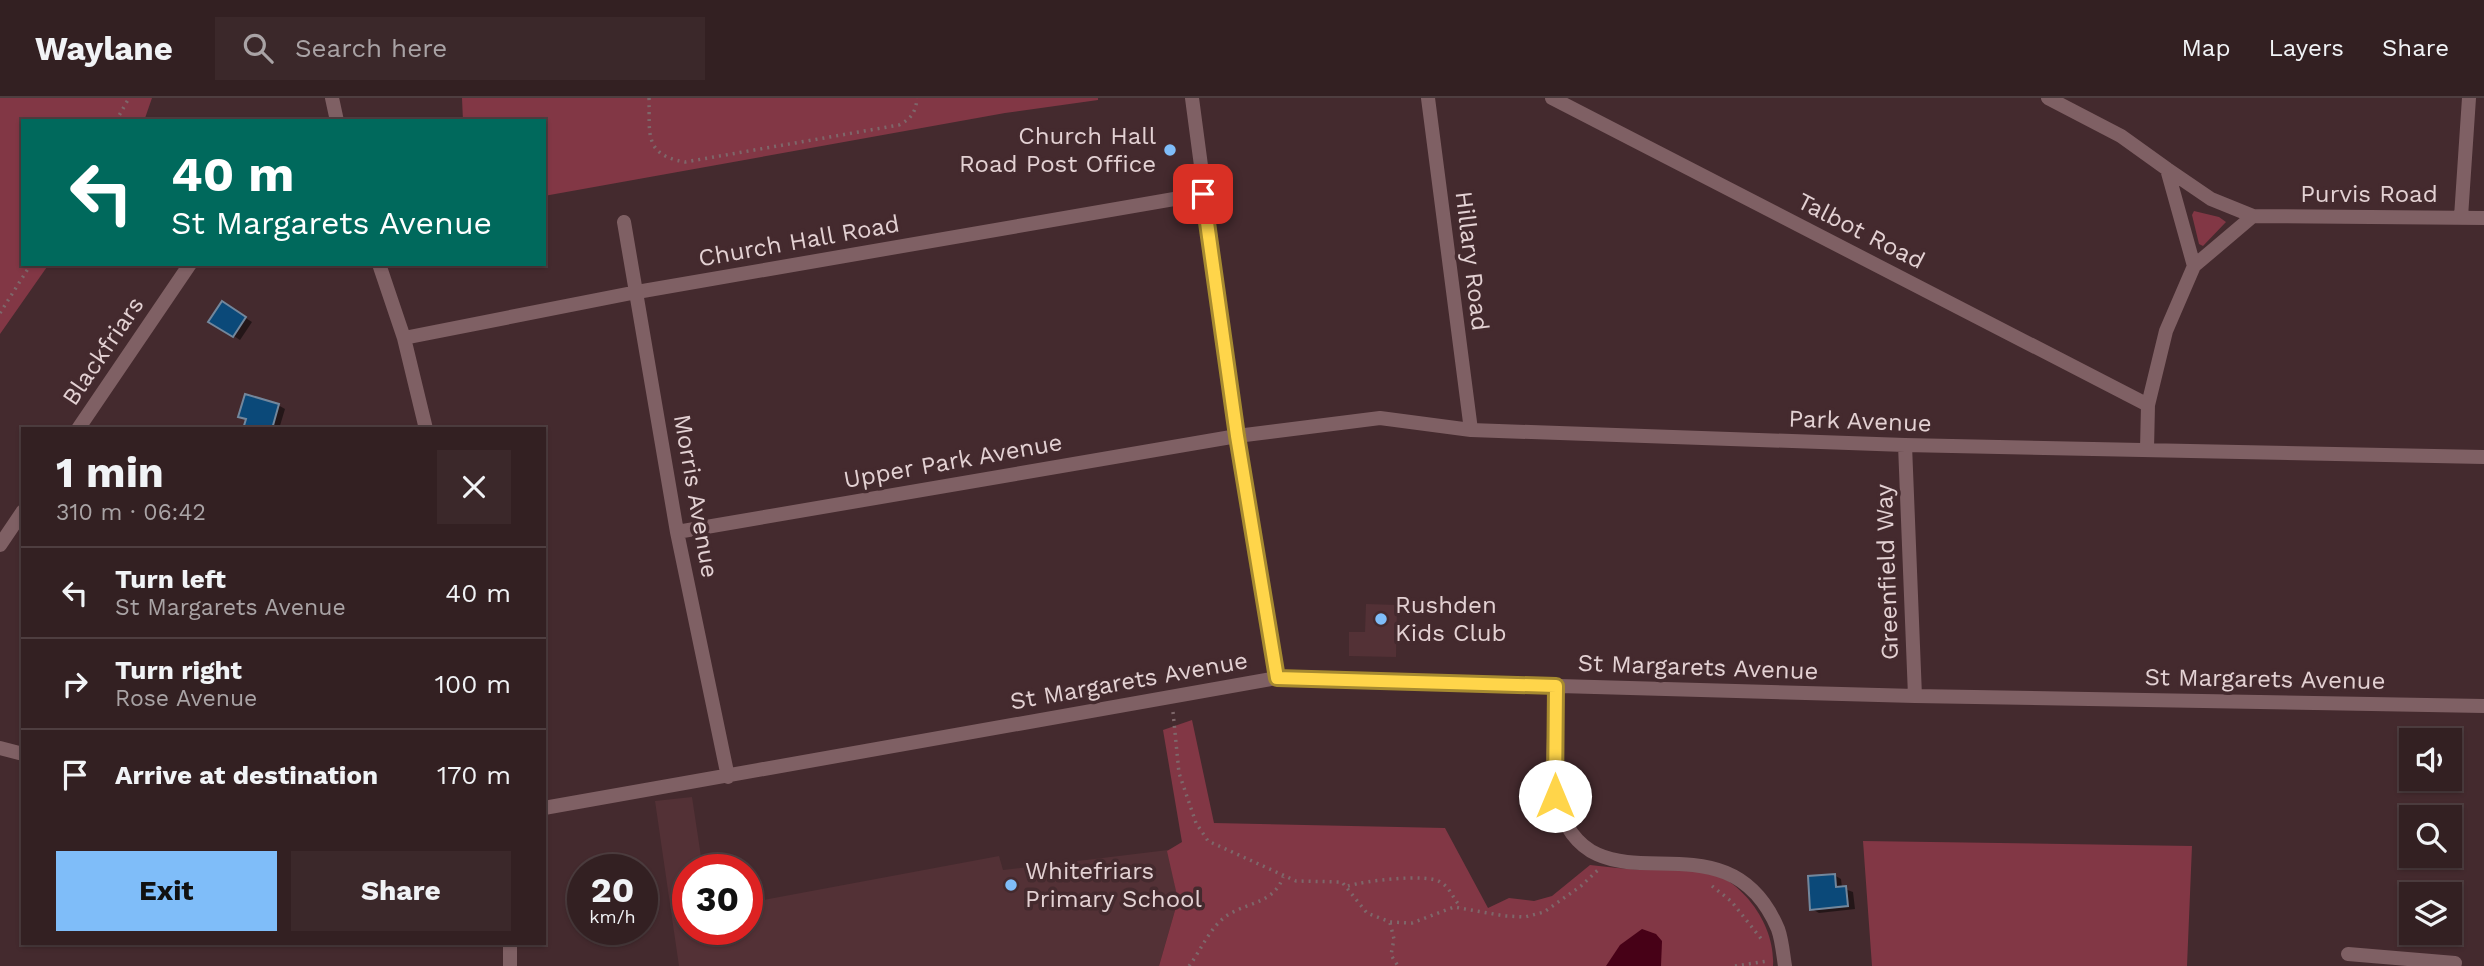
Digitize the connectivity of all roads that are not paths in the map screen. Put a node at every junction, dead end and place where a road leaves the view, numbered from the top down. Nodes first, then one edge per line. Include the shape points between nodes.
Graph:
1 (332, 98) edge
2 (1192, 98) edge
3 (1428, 98) edge
4 (1552, 98) edge
5 (2048, 98) edge
6 (2469, 98) edge
7 (337, 119) edge
8 (2167, 169) junction
9 (1203, 194) junction
10 (2253, 216) junction
11 (2461, 217) junction
12 (2484, 218) edge
13 (624, 222) dead end
14 (189, 266) edge
15 (380, 266) edge
16 (2194, 266) junction
17 (637, 292) junction
18 (404, 338) junction
19 (2148, 405) junction
20 (79, 427) edge
21 (426, 427) edge
22 (1471, 430) junction
23 (1237, 436) junction
24 (1905, 445) junction
25 (2147, 449) junction
26 (2484, 457) edge
27 (21, 514) edge
28 (677, 532) junction
29 (0, 545) edge
30 (1277, 678) junction
31 (1556, 686) junction
32 (1915, 696) junction
33 (2484, 706) edge
34 (0, 748) edge
35 (21, 753) edge
36 (728, 776) junction
37 (546, 808) edge
38 (510, 945) edge
39 (2348, 954) dead end
40 (1781, 963) edge
41 (2455, 963) dead end
42 (2421, 964) edge
43 (510, 966) edge

1 - 7 street
2 - 9 street
3 - 22 street, Hillary Road
4 - 19 street, Talbot Road
5 - 8 street, Purvis Road via 2121,136
6 - 11 street
8 - 10 street, Purvis Road via 2211,199
8 - 16 street
9 - 17 street, Church Hall Road
9 - 23 street
10 - 11 street, Purvis Road
10 - 16 street
11 - 12 street, Purvis Road
13 - 17 street, Morris Avenue
14 - 20 street, Blackfriars
15 - 18 street
16 - 19 street via 2166,331
17 - 18 street, Church Hall Road
17 - 28 street, Morris Avenue
18 - 21 street
19 - 25 street
22 - 23 street, Park Avenue via 1380,418
22 - 24 street, Park Avenue
23 - 28 street, Upper Park Avenue
23 - 30 street
24 - 25 street, Park Avenue
24 - 32 street, Greenfield Way
25 - 26 street, Park Avenue
27 - 29 street
28 - 36 street, Morris Avenue
30 - 31 street, St Margarets Avenue
30 - 36 street, St Margarets Avenue
31 - 32 street, St Margarets Avenue
31 - 40 street via 1555,796 1567,830 1604,860 1629,865 1681,862 1718,869 1753,890 1778,930
32 - 33 street, St Margarets Avenue
34 - 35 street
36 - 37 street, St Margarets Avenue
38 - 43 street
39 - 42 street
41 - 42 street

